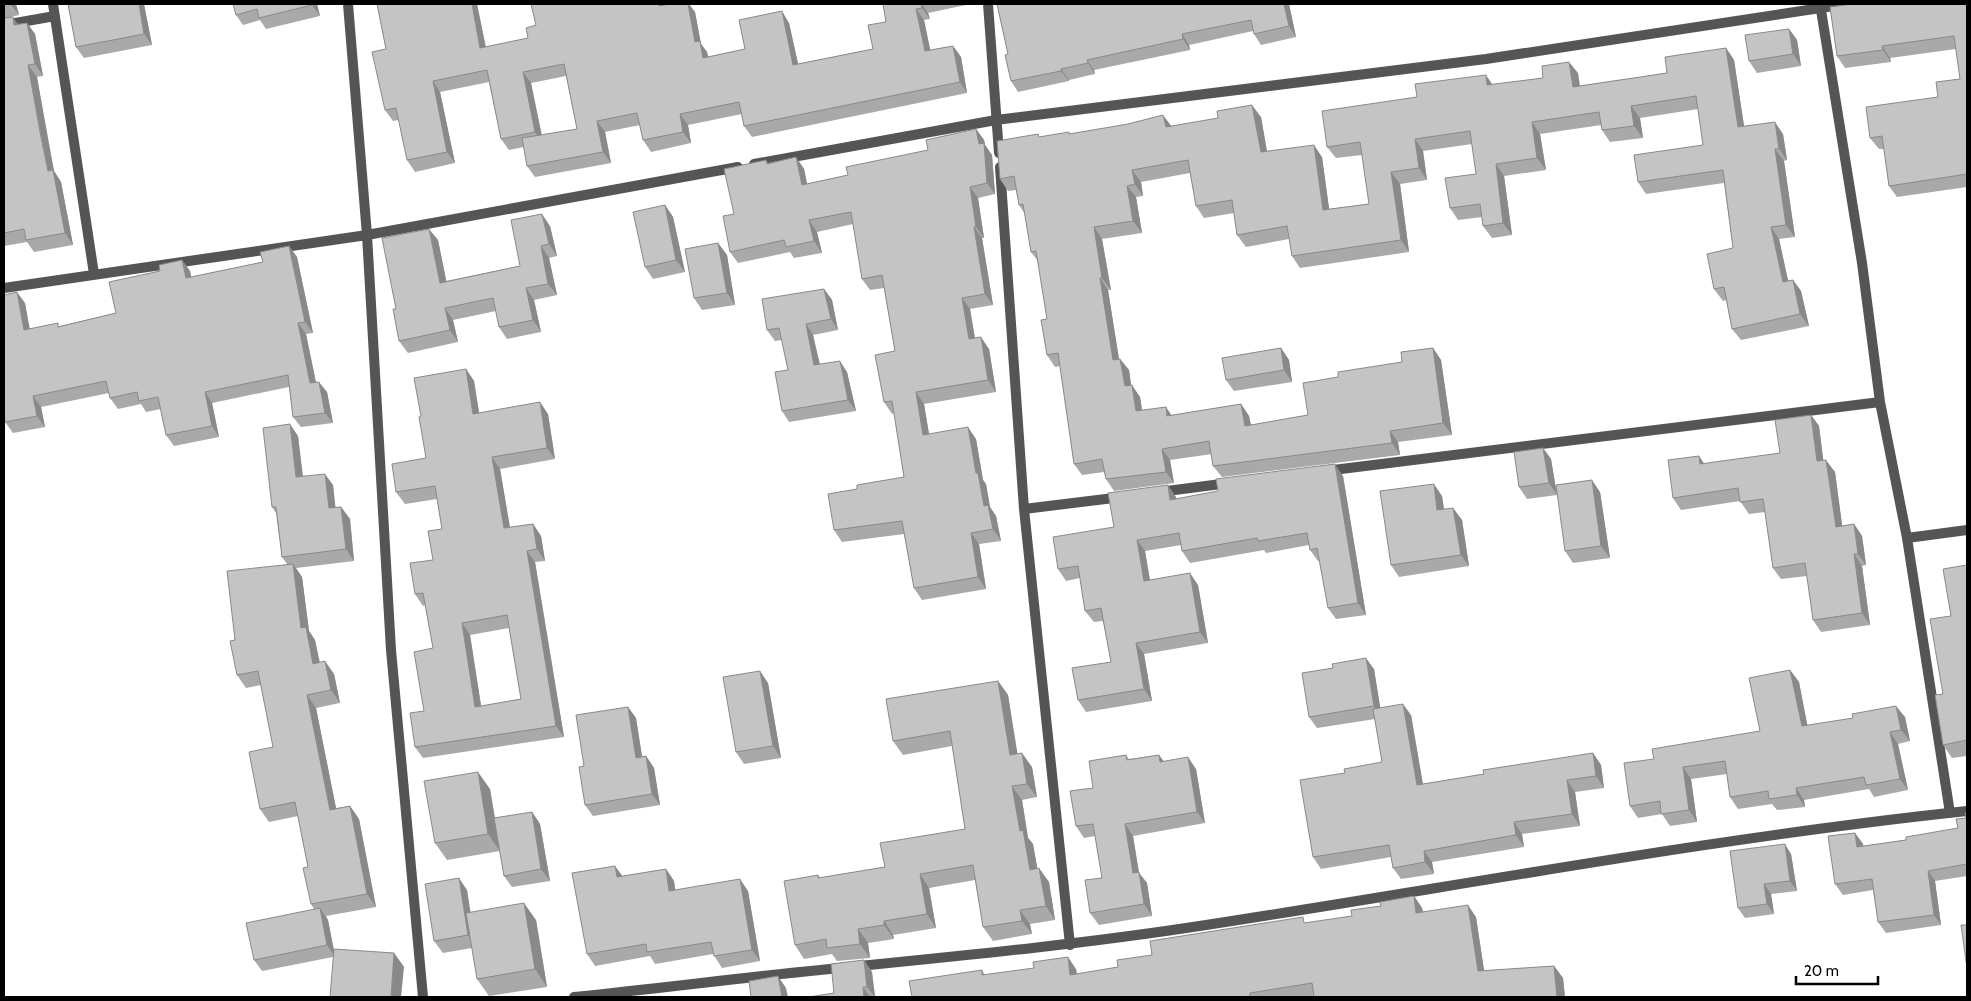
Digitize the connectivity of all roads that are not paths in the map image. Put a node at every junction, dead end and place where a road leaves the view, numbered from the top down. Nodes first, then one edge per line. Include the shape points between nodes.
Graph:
1 (53, 4) edge
2 (348, 4) edge
3 (988, 4) edge
4 (1847, 4) edge
5 (1821, 6) edge
6 (55, 16) junction
7 (4, 25) edge
8 (996, 120) junction
9 (367, 235) junction
10 (94, 274) junction
11 (4, 288) edge
12 (1880, 402) junction
13 (1319, 472) edge
14 (1241, 482) edge
15 (1152, 493) edge
16 (1132, 496) edge
17 (1024, 509) junction
18 (1967, 530) edge
19 (1907, 538) junction
20 (1967, 811) edge
21 (1950, 813) junction
22 (1070, 945) junction
23 (423, 997) edge
24 (574, 997) edge

1 - 6 street
2 - 9 street
3 - 8 street
4 - 5 street
5 - 8 street via 1486,59
5 - 12 street via 1862,263
6 - 7 street
6 - 10 street
8 - 9 street
8 - 17 street
9 - 10 street
9 - 23 street via 391,650
10 - 11 street
12 - 13 street
12 - 19 street
14 - 15 street
16 - 17 street
17 - 22 street
18 - 19 street
19 - 21 street
20 - 21 street
21 - 22 street via 1740,838
22 - 24 street

